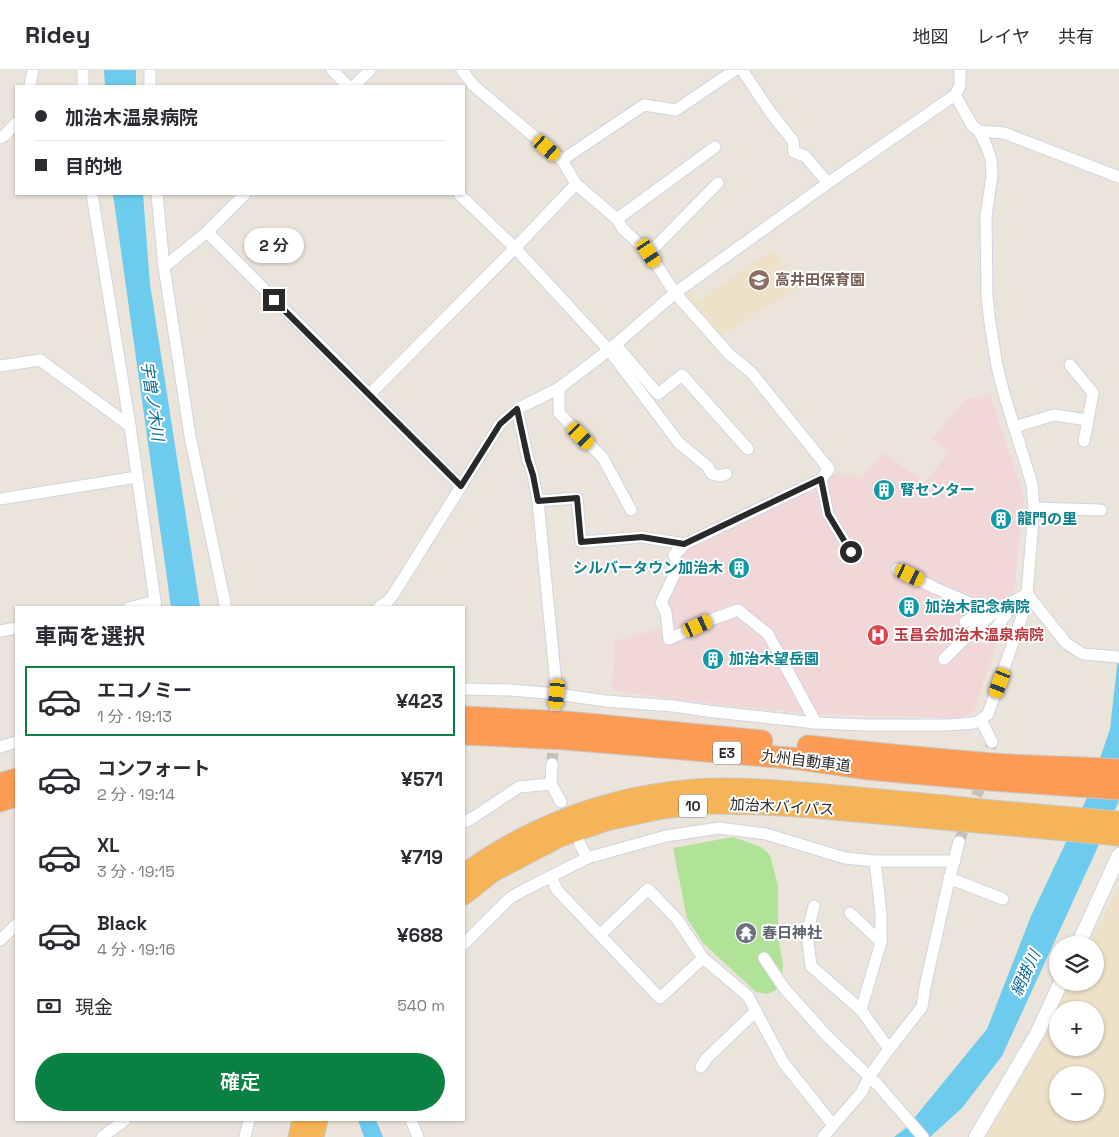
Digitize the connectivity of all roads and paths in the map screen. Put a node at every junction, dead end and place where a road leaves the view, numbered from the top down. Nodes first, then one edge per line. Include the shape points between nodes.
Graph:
1 (33, 70) edge
2 (83, 70) edge
3 (150, 70) edge
4 (332, 70) edge
5 (370, 70) edge
6 (462, 70) edge
7 (734, 70) edge
8 (742, 70) edge
9 (951, 70) edge
10 (960, 70) edge
11 (30, 85) edge
12 (83, 85) edge
13 (150, 85) edge
14 (347, 85) edge
15 (355, 85) edge
16 (958, 90) junction
17 (15, 124) edge
18 (979, 131) junction
19 (0, 138) edge
20 (715, 147) dead end
21 (562, 160) junction
22 (1119, 177) edge
23 (718, 183) dead end
24 (828, 183) junction
25 (576, 184) junction
26 (92, 195) edge
27 (157, 195) edge
28 (244, 195) edge
29 (460, 195) edge
30 (616, 219) junction
31 (207, 232) junction
32 (515, 248) junction
33 (649, 253) junction
34 (164, 267) junction
35 (675, 293) junction
36 (613, 348) junction
37 (1070, 365) dead end
38 (0, 366) edge
39 (558, 388) junction
40 (369, 395) junction
41 (517, 409) junction
42 (1088, 420) junction
43 (130, 426) junction
44 (1014, 427) junction
45 (1084, 441) dead end
46 (748, 449) dead end
47 (726, 474) dead end
48 (137, 477) junction
49 (821, 479) junction
50 (461, 486) junction
51 (0, 499) edge
52 (538, 501) junction
53 (1034, 508) junction
54 (631, 510) dead end
55 (1101, 510) dead end
56 (684, 544) junction
57 (851, 552) dead end
58 (897, 569) dead end
59 (1023, 596) junction
60 (156, 604) edge
61 (385, 605) edge
62 (142, 606) edge
63 (226, 606) edge
64 (994, 608) junction
65 (965, 622) dead end
66 (15, 628) edge
67 (0, 631) edge
68 (993, 632) dead end
69 (1119, 658) edge
70 (944, 659) dead end
71 (465, 689) edge
72 (557, 694) junction
73 (555, 707) dead end
74 (465, 717) edge
75 (980, 720) junction
76 (816, 722) junction
77 (465, 734) edge
78 (15, 742) edge
79 (0, 747) edge
80 (1119, 756) edge
81 (994, 760) junction
82 (552, 764) tunnel mouth
83 (1119, 770) edge
84 (15, 779) edge
85 (0, 784) edge
86 (552, 784) junction
87 (1119, 789) edge
88 (15, 796) edge
89 (0, 801) edge
90 (561, 802) dead end
91 (944, 812) junction
92 (1045, 821) junction
93 (1119, 821) edge
94 (465, 822) edge
95 (1119, 836) edge
96 (580, 842) dead end
97 (959, 842) tunnel mouth
98 (1119, 855) edge
99 (587, 858) junction
100 (875, 861) junction
101 (955, 861) junction
102 (465, 873) edge
103 (1115, 875) edge
104 (551, 876) junction
105 (949, 878) junction
106 (465, 894) edge
107 (1003, 899) dead end
108 (814, 906) dead end
109 (850, 913) dead end
110 (15, 926) edge
111 (600, 935) junction
112 (1083, 936) edge
113 (0, 940) edge
114 (882, 942) junction
115 (465, 943) edge
116 (703, 958) junction
117 (764, 958) dead end
118 (1057, 991) edge
119 (862, 1010) junction
120 (756, 1011) junction
121 (889, 1049) junction
122 (701, 1067) dead end
123 (869, 1077) junction
124 (124, 1121) edge
125 (249, 1121) edge
126 (302, 1121) edge
127 (318, 1121) edge
128 (411, 1121) edge
129 (833, 1125) junction
130 (102, 1137) edge
131 (245, 1137) edge
132 (298, 1137) edge
133 (314, 1137) edge
134 (418, 1137) edge
135 (823, 1137) edge
136 (923, 1137) edge
137 (976, 1137) edge

1 - 11 street
2 - 12 street
3 - 13 street
4 - 14 street
5 - 15 street
6 - 21 street via 473,85
7 - 21 street via 676,110 644,104
8 - 24 street via 793,141 794,152 805,156
9 - 16 street
10 - 16 street
16 - 18 street via 972,125
16 - 24 street
17 - 19 street
18 - 22 street via 1004,133
18 - 44 street via 991,159 992,176 986,216 987,298 997,366
20 - 30 street
21 - 25 street
23 - 33 street
24 - 35 street
25 - 30 street
25 - 32 street
26 - 43 street
27 - 34 street
28 - 31 street
29 - 32 street
30 - 33 street via 623,230
31 - 34 street
31 - 40 street
32 - 36 street
32 - 40 street
33 - 35 street
34 - 63 street via 190,436
35 - 36 street
35 - 49 street via 730,355 751,372 802,434 829,469
36 - 39 street
36 - 46 street via 658,394 682,375
36 - 47 street via 679,443 712,474
37 - 42 street via 1093,393
38 - 43 street via 40,360
39 - 41 street
39 - 54 street via 559,413 603,458
40 - 50 street
41 - 50 street via 500,424
41 - 52 street
42 - 44 street via 1054,415
42 - 45 street
43 - 48 street
44 - 53 street via 1032,484
48 - 51 street
48 - 60 street
49 - 56 street
49 - 57 street via 828,514
50 - 61 street
52 - 56 street via 577,498 581,542 642,537
52 - 72 street
53 - 55 street
53 - 59 street
56 - 76 street via 674,555 678,567 661,603 666,612 669,639 738,610 768,634
58 - 64 street via 975,605
59 - 64 street
59 - 68 street
59 - 69 street via 1066,642 1083,654
59 - 75 street via 1022,617 1000,683 988,714
60 - 62 street
64 - 65 street
64 - 70 street
66 - 67 street
71 - 72 street
72 - 73 street
72 - 76 street
74 - 81 highway, 九州自動車道 / E3 via 566,722 869,753
75 - 76 street via 939,725
75 - 81 street
77 - 81 highway, 九州自動車道 / E3 via 565,738 800,758 868,769
78 - 79 street
80 - 81 highway
81 - 83 highway, 九州自動車道 / E3
81 - 87 highway, 九州自動車道 / E3
82 - 86 street
84 - 85 highway
86 - 90 street
86 - 94 street via 519,787
88 - 89 highway
91 - 92 highway, 加治木バイパス / 10, bridge
91 - 102 highway, 加治木バイパス / 10 via 787,791 695,789 593,808 512,843
91 - 106 highway, 加治木バイパス / 10 via 707,804 662,808 606,820 560,836 493,872
92 - 93 highway, 加治木バイパス / 10
92 - 95 highway, 加治木バイパス / 10
96 - 99 street
97 - 101 street
98 - 103 street
99 - 100 street via 666,836 719,828 766,834 845,858
99 - 104 street
100 - 101 street
100 - 114 street
101 - 105 street
103 - 112 street
104 - 111 street via 557,890
104 - 115 street via 510,898
105 - 107 street
105 - 121 street via 922,1008
108 - 119 street via 807,934 811,966
109 - 114 street
110 - 113 street
111 - 116 street via 660,998
111 - 116 street via 648,889 677,919
114 - 119 street
116 - 120 street via 748,996
117 - 123 street via 784,988
118 - 137 street via 1037,1034
119 - 121 street
120 - 122 street
120 - 129 street via 783,1062
121 - 123 street
123 - 129 street via 861,1093
123 - 136 street
124 - 130 street
125 - 131 street
126 - 132 highway
127 - 133 highway
128 - 134 street
129 - 135 street

